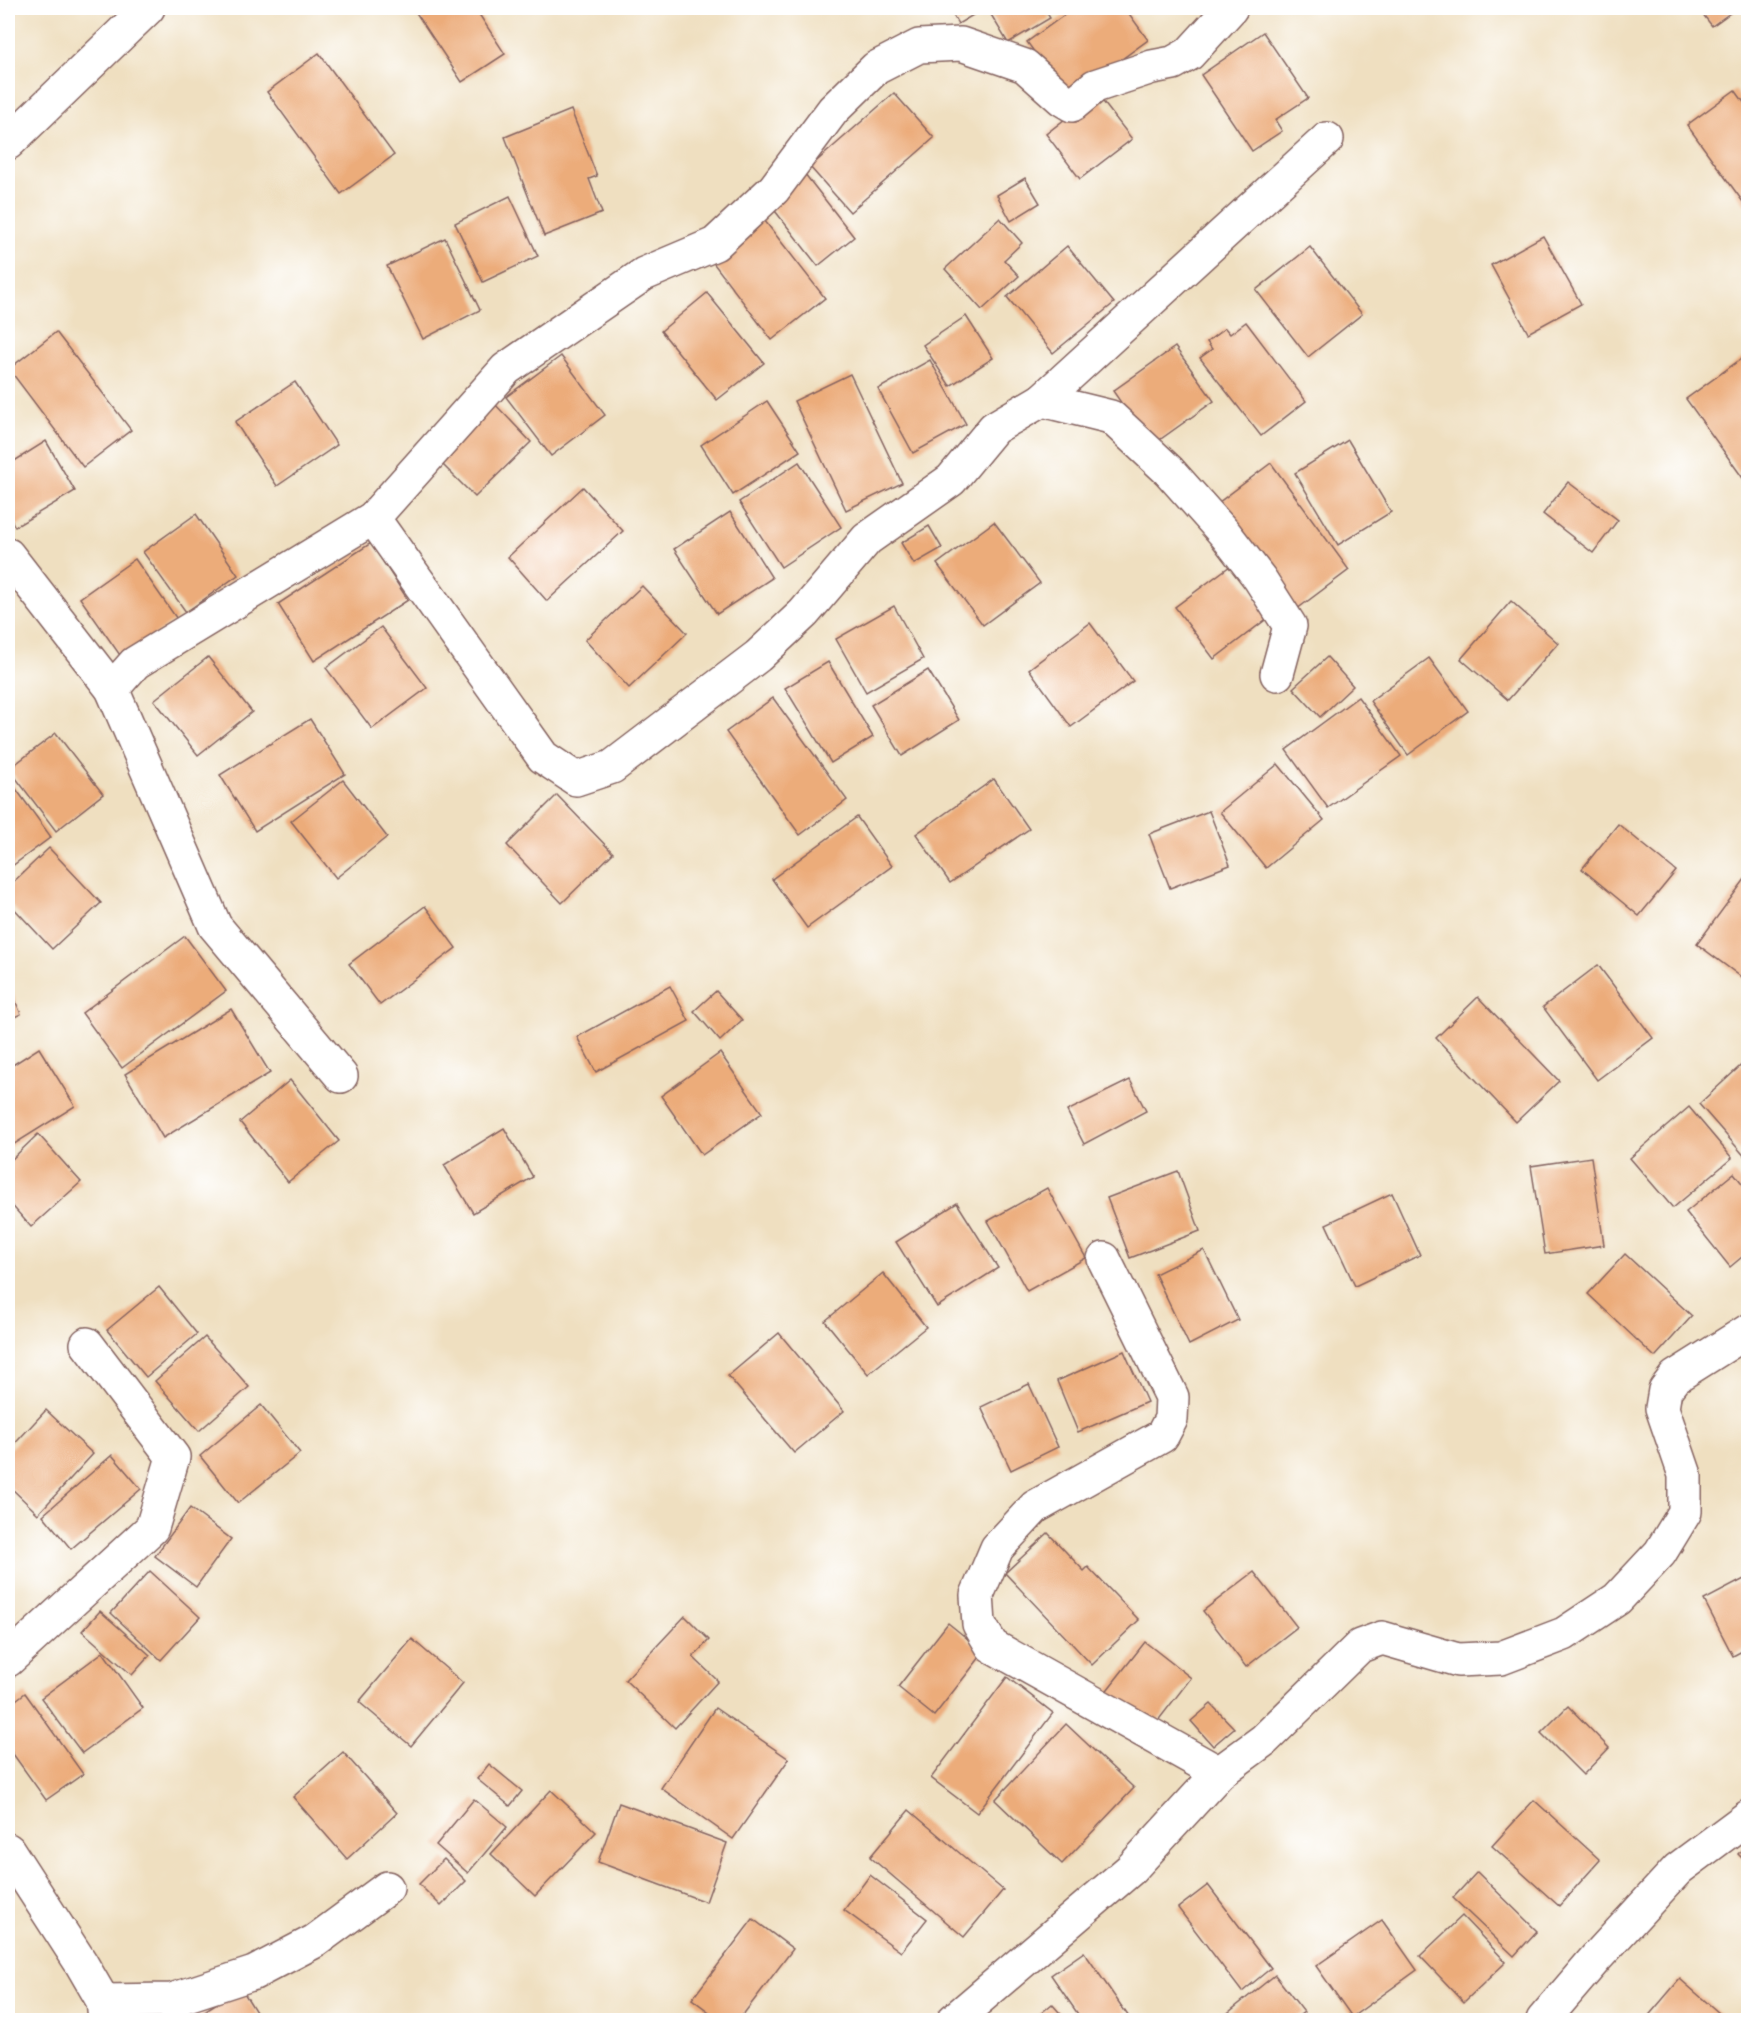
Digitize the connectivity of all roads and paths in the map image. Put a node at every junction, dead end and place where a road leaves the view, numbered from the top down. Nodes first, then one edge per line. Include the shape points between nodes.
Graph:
1 (148, 8) edge
2 (1231, 8) edge
3 (1327, 139) dead end
4 (8, 143) edge
5 (1042, 400) junction
6 (374, 518) junction
7 (8, 555) edge
8 (1276, 674) dead end
9 (112, 689) junction
10 (342, 1076) dead end
11 (1104, 1258) dead end
12 (1749, 1330) edge
13 (87, 1344) dead end
14 (8, 1660) edge
15 (1219, 1773) junction
16 (1749, 1817) edge
17 (8, 1850) edge
18 (387, 1888) dead end
19 (104, 2011) edge
20 (954, 2020) edge
21 (1543, 2020) edge

1 - 4 street
2 - 6 street via 1189,54 1173,63 1095,86 1072,105 1025,66 961,44 920,46 876,68 833,110 774,189 715,244 644,274 506,369
3 - 5 street
5 - 6 street via 994,428 951,480 867,539 804,613 758,656 612,767 576,779 543,757
5 - 8 street via 1110,417 1169,471 1226,534 1290,626
6 - 9 street via 135,663
7 - 9 street
9 - 10 street via 215,926
11 - 15 street via 1172,1397 1171,1419 1162,1436 1035,1508 997,1548 977,1594 979,1624 992,1646
12 - 15 street via 1675,1377 1665,1390 1662,1408 1685,1475 1685,1512 1660,1553 1617,1599 1564,1634 1501,1658 1458,1660 1382,1638 1360,1646 1264,1740
13 - 14 street via 173,1458 152,1528
15 - 20 street via 1131,1869
16 - 21 street via 1678,1869
17 - 19 street via 81,1962
18 - 19 street via 315,1941 254,1974 172,2000

